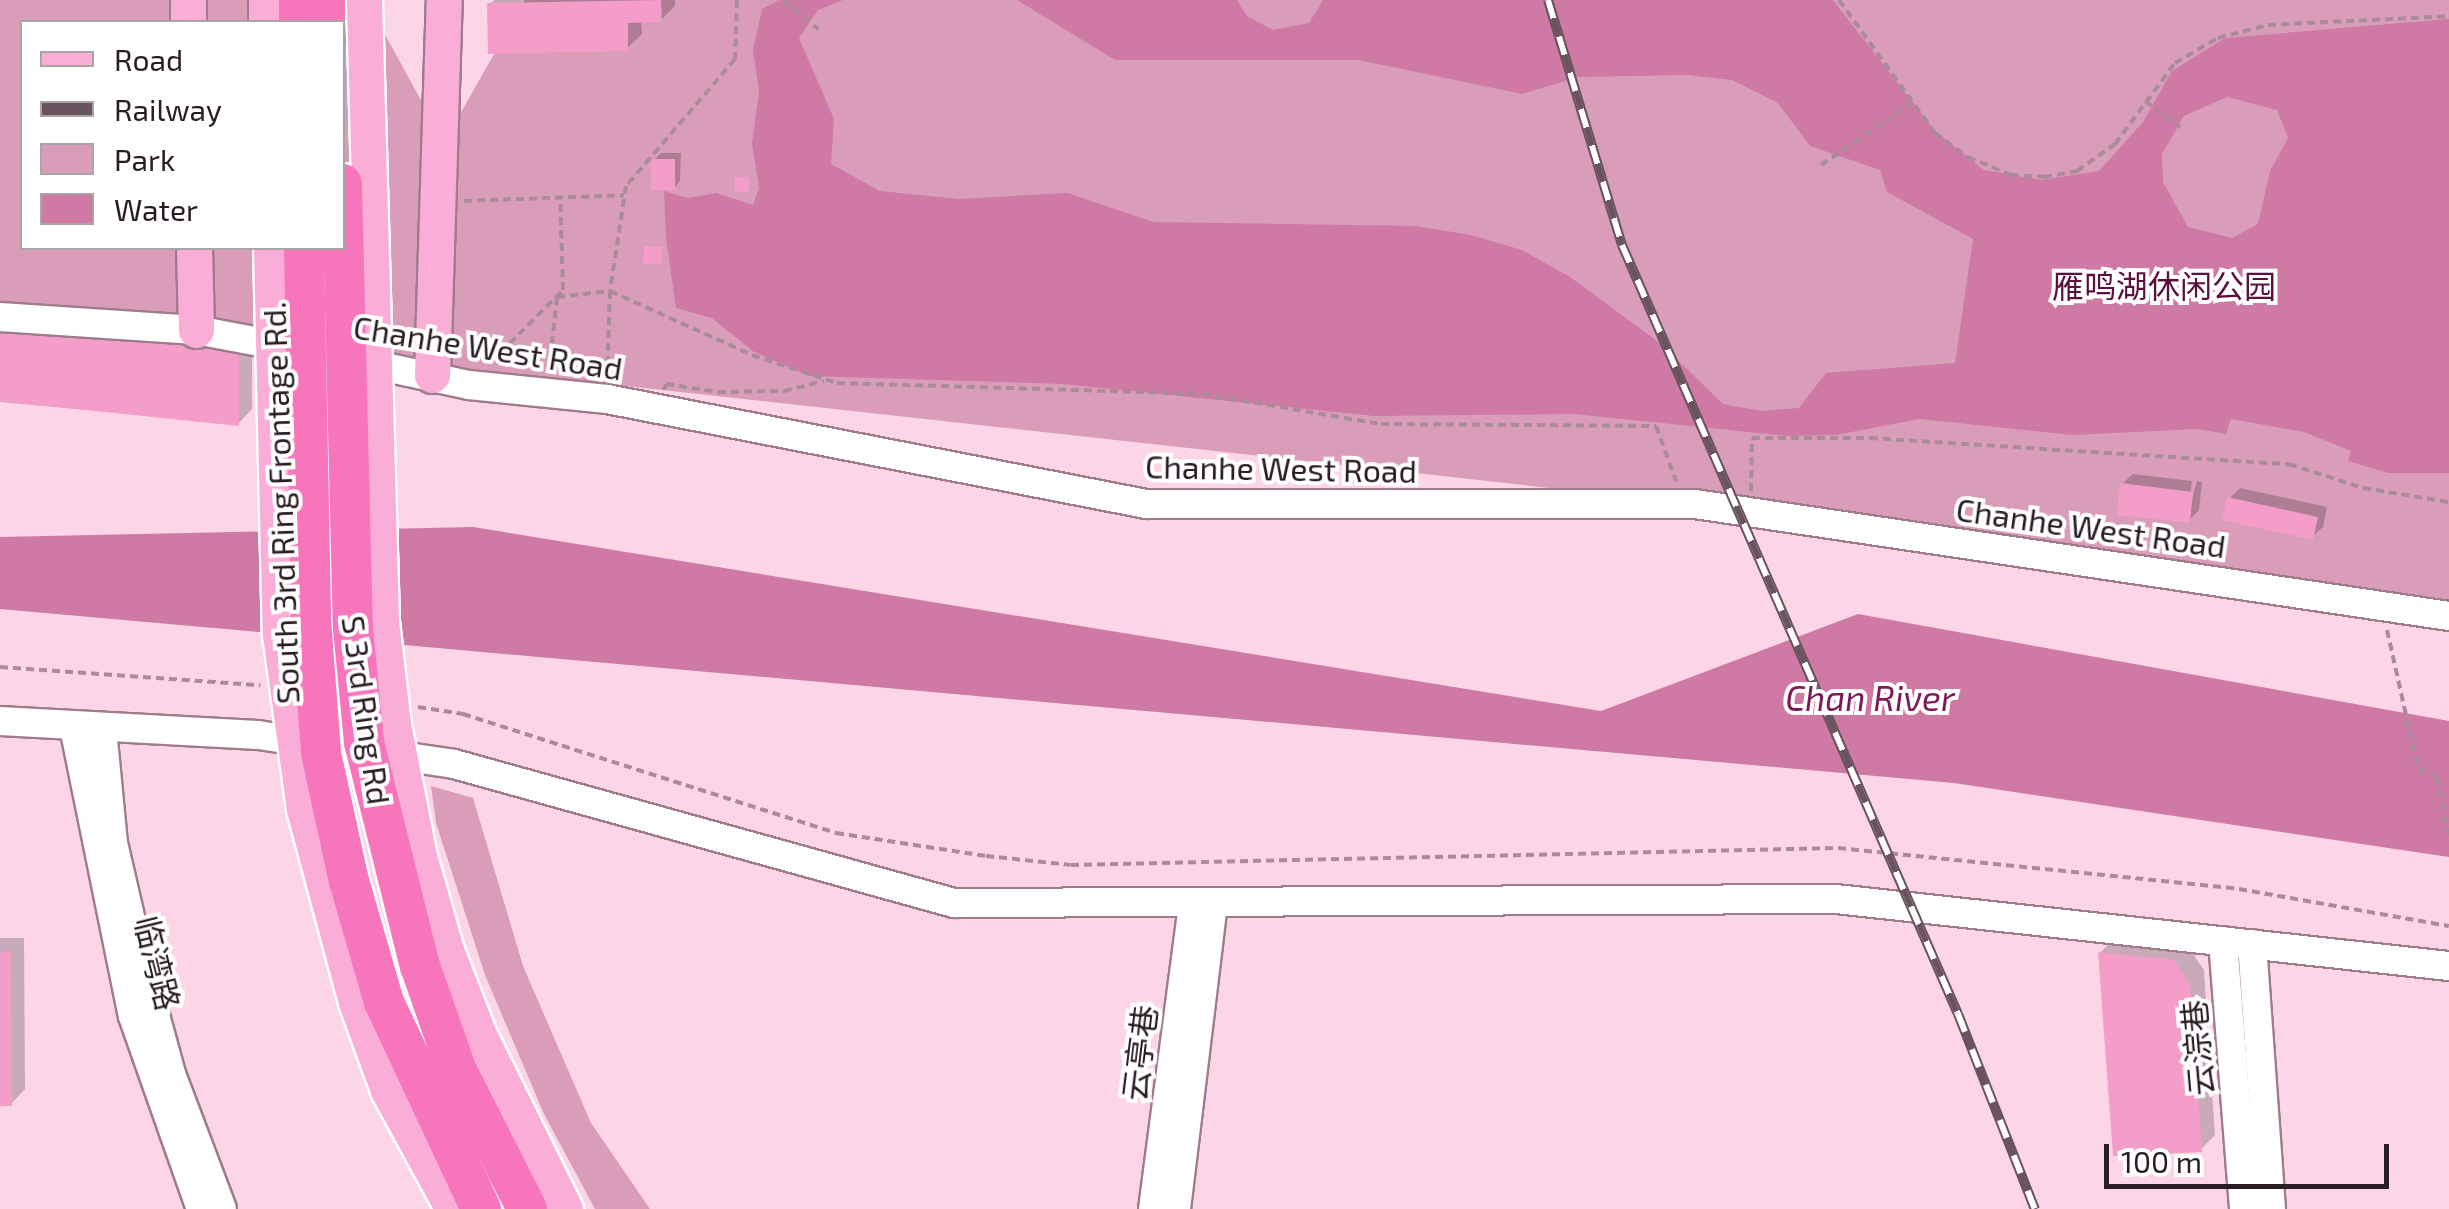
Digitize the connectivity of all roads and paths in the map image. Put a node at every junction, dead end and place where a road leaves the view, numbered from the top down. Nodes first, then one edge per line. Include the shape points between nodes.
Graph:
1 (364, 0) edge
2 (444, 0) edge
3 (737, 0) edge
4 (784, 0) edge
5 (1839, 0) edge
6 (2449, 16) edge
7 (818, 29) dead end
8 (2145, 101) junction
9 (1911, 104) junction
10 (2180, 128) dead end
11 (1821, 165) dead end
12 (624, 195) junction
13 (560, 197) junction
14 (436, 202) junction
15 (194, 250) edge
16 (271, 250) edge
17 (304, 250) edge
18 (344, 250) edge
19 (610, 291) junction
20 (556, 297) junction
21 (0, 317) edge
22 (196, 330) junction
23 (432, 375) junction
24 (829, 380) junction
25 (469, 385) junction
26 (547, 393) junction
27 (607, 400) junction
28 (657, 413) junction
29 (2449, 502) edge
30 (1684, 504) junction
31 (1750, 512) junction
32 (2382, 606) junction
33 (2449, 616) edge
34 (0, 667) edge
35 (278, 688) dead end
36 (408, 706) dead end
37 (0, 720) edge
38 (88, 728) junction
39 (2449, 836) edge
40 (1203, 906) junction
41 (2449, 926) edge
42 (2223, 941) junction
43 (2252, 944) junction
44 (2449, 966) edge
45 (201, 1209) edge
46 (222, 1209) edge
47 (453, 1209) edge
48 (481, 1209) edge
49 (527, 1209) edge
50 (565, 1209) edge
51 (1153, 1209) edge
52 (1176, 1209) edge
53 (2244, 1209) edge
54 (2271, 1209) edge

1 - 50 main road, bridge via 382,622 393,724 446,950 479,1036
2 - 14 main road
3 - 12 path via 735,59
4 - 7 path
5 - 9 path
6 - 8 path via 2268,25 2218,38 2175,63
8 - 9 path via 2115,144 2076,171 2044,177 2011,175 1968,157
8 - 10 path
9 - 11 path
12 - 13 path
12 - 19 path
13 - 14 path
13 - 20 path via 563,290
14 - 23 main road
15 - 22 main road
16 - 47 main road, South 3rd Ring Frontage Rd., bridge via 280,634 304,809 381,1072
17 - 48 highway, S 3rd Ring Rd, bridge via 311,619 321,753 348,881 384,1002
18 - 49 highway, S 3rd Ring Rd, bridge via 353,628 364,742 420,966 456,1069
19 - 20 path
19 - 24 path via 737,349
19 - 27 path
20 - 25 path
20 - 26 path
21 - 22 street, Chanhe West Road
22 - 23 street, Chanhe West Road
23 - 25 street, Chanhe West Road
24 - 28 path via 768,391 666,384
24 - 30 path via 1203,394 1382,424 1656,426
25 - 26 street, Chanhe West Road
26 - 27 street, Chanhe West Road
27 - 28 street, Chanhe West Road
28 - 30 street, Chanhe West Road via 1146,504
29 - 31 path via 2363,488 2289,464 2074,447 1752,438
30 - 31 street, Chanhe West Road
31 - 32 street, Chanhe West Road
32 - 33 street, Chanhe West Road
32 - 39 path via 2418,769 2437,776
34 - 35 path
36 - 41 path via 463,714 836,833 986,856 1071,865 1838,848 2238,889
37 - 38 street
38 - 40 street via 258,735 454,764 954,903
38 - 45 street, 临湾路 via 133,1016
38 - 46 street, 临湾路 via 171,1074
40 - 42 street via 1836,898
40 - 51 street, 云亭巷
40 - 52 street
42 - 43 street
42 - 53 street, 云淙巷
43 - 44 street
43 - 54 street, 云淙巷

